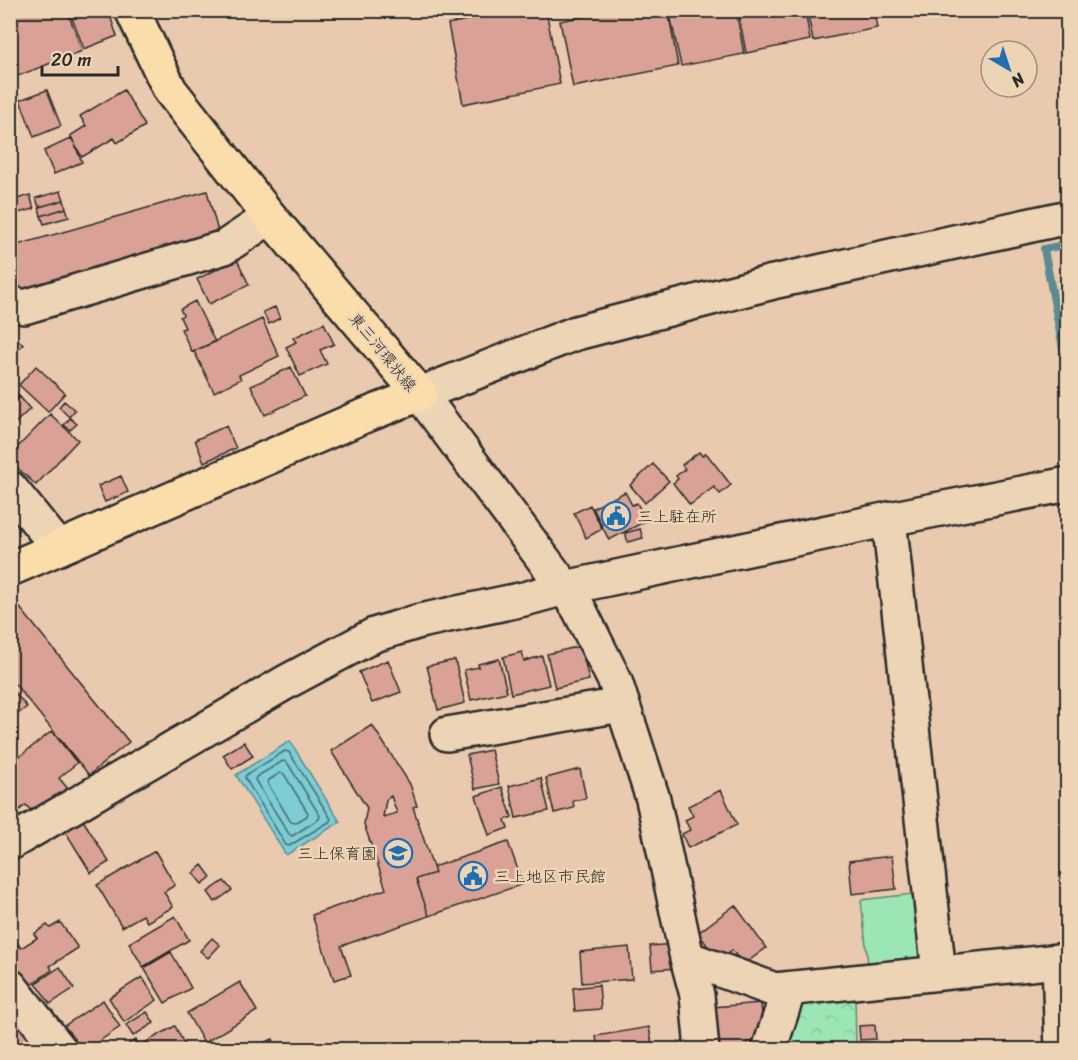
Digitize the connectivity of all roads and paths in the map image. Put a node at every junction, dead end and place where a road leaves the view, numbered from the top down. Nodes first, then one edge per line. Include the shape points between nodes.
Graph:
1 (132, 10) edge
2 (270, 217) junction
3 (1068, 217) edge
4 (10, 303) edge
5 (420, 394) junction
6 (1068, 484) edge
7 (10, 488) edge
8 (888, 519) junction
9 (59, 548) junction
10 (10, 569) edge
11 (565, 588) junction
12 (622, 705) junction
13 (447, 734) dead end
14 (10, 843) edge
15 (687, 958) junction
16 (1064, 961) edge
17 (939, 973) junction
18 (10, 986) edge
19 (789, 989) junction
20 (51, 1046) edge
21 (702, 1050) edge
22 (769, 1050) edge
23 (1062, 1050) edge

1 - 2 main road, 東三河環状線 via 170,90
2 - 4 street via 225,247 24,307
2 - 5 main road, 東三河環状線
3 - 5 street via 773,282 576,333
5 - 9 main road, 東三河環状線
5 - 11 street
6 - 8 street
7 - 9 street
8 - 11 street
8 - 17 street
9 - 10 main road, 東三河環状線
11 - 12 street via 615,681
11 - 14 street via 374,635
12 - 13 street
12 - 15 street via 653,799
15 - 19 street via 775,990
15 - 21 street via 697,995
16 - 17 street
16 - 23 street
17 - 19 street
18 - 20 street
19 - 22 street

